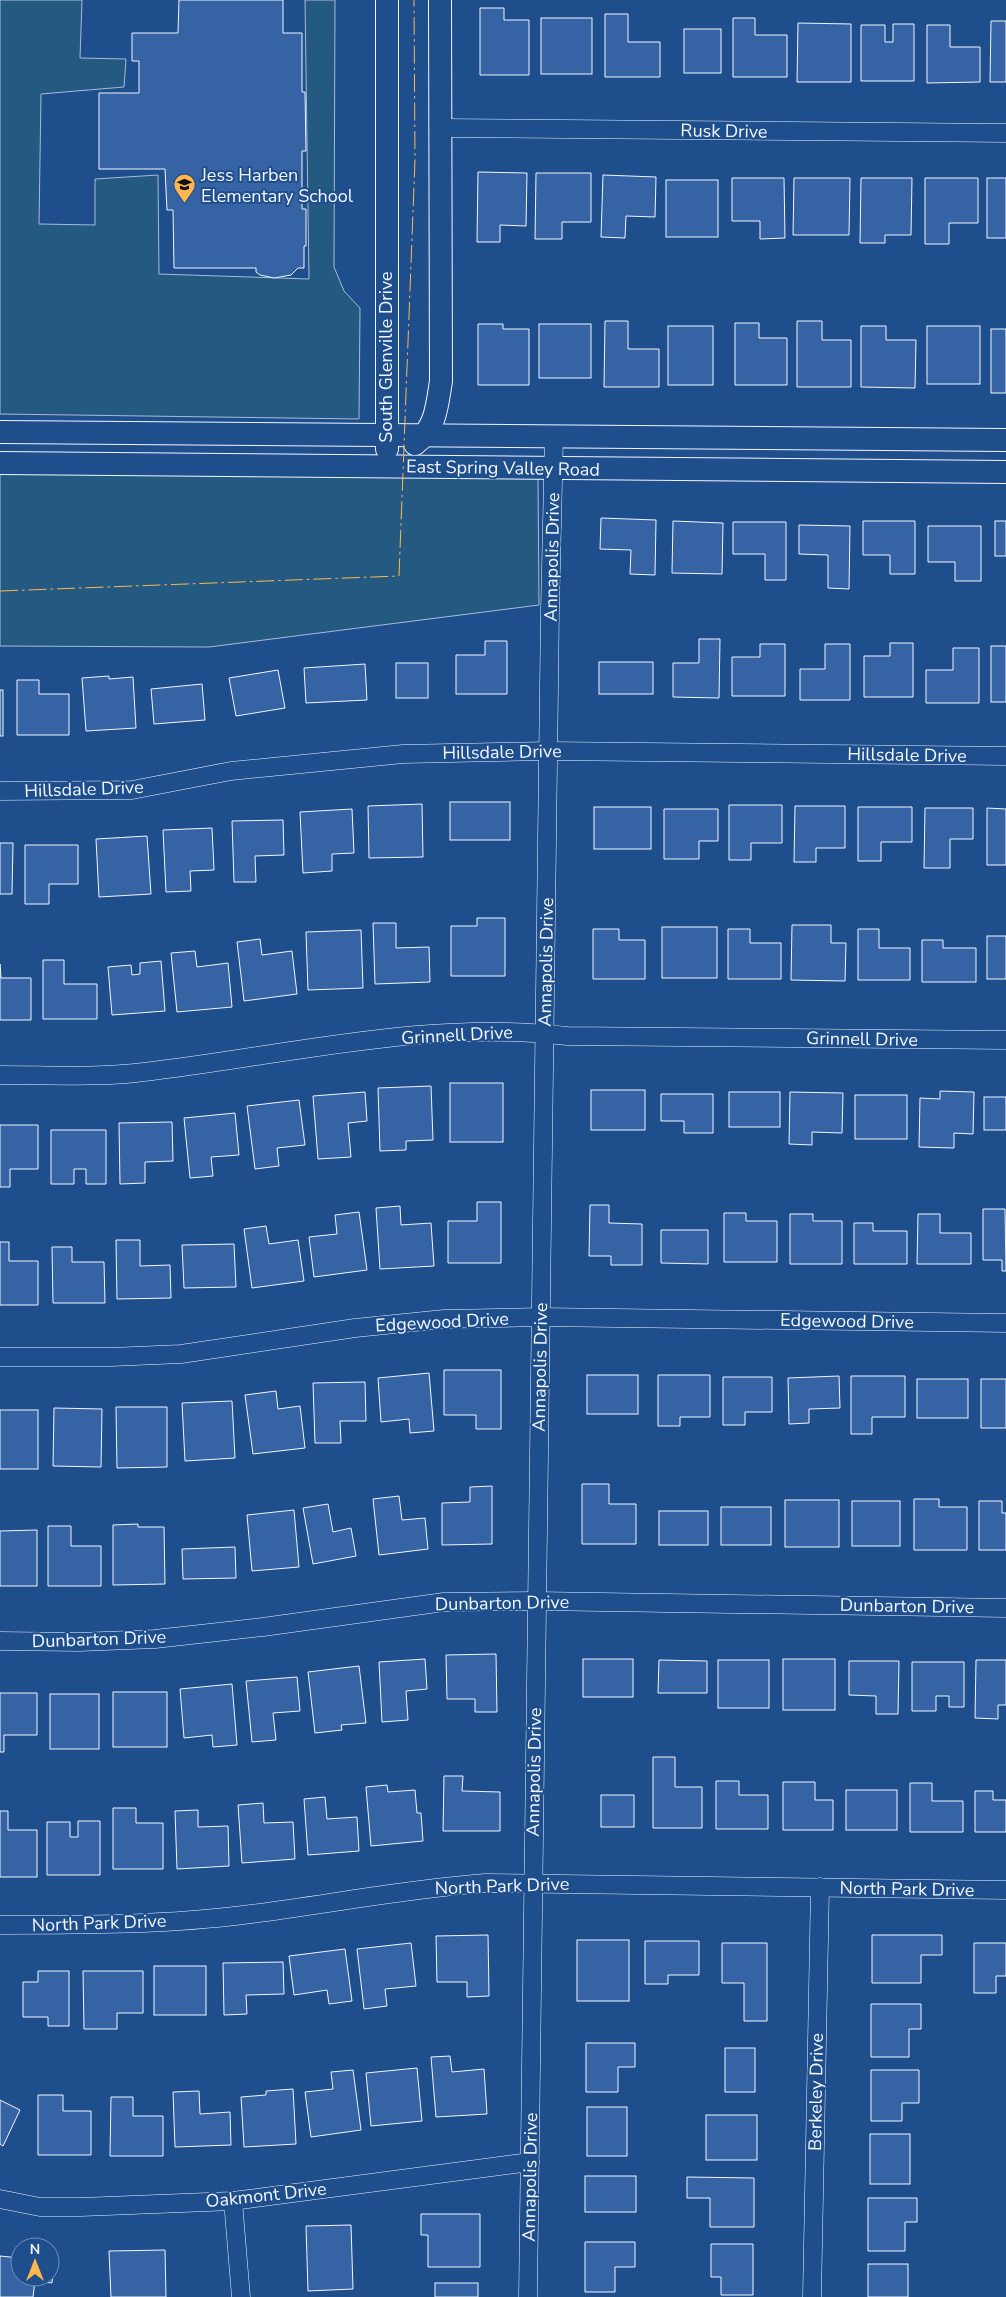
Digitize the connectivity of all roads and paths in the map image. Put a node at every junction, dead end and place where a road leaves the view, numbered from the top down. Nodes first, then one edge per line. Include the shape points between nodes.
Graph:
1 (387, 0) edge
2 (440, 0) edge
3 (441, 128) junction
4 (1006, 133) edge
5 (0, 432) edge
6 (387, 435) junction
7 (426, 436) junction
8 (554, 437) junction
9 (1006, 440) edge
10 (0, 463) edge
11 (387, 466) junction
12 (554, 468) junction
13 (1006, 472) edge
14 (549, 751) junction
15 (1006, 756) edge
16 (0, 791) edge
17 (544, 1033) junction
18 (1006, 1040) edge
19 (0, 1075) edge
20 (541, 1317) junction
21 (1006, 1323) edge
22 (0, 1357) edge
23 (537, 1601) junction
24 (1006, 1608) edge
25 (0, 1641) edge
26 (533, 1882) junction
27 (820, 1887) junction
28 (1006, 1890) edge
29 (0, 1925) edge
30 (530, 2162) junction
31 (0, 2198) edge
32 (233, 2201) junction
33 (241, 2297) edge
34 (528, 2297) edge
35 (812, 2297) edge

1 - 6 street, South Glenville Drive
2 - 3 street
3 - 4 street, Rusk Drive
3 - 7 street via 441,382 434,419
5 - 6 street, East Spring Valley Road
6 - 7 street, East Spring Valley Road
6 - 11 street, South Glenville Drive
7 - 8 street, East Spring Valley Road
7 - 11 street, South Glenville Drive
8 - 9 street, East Spring Valley Road
8 - 12 street, Annapolis Drive
10 - 11 street, East Spring Valley Road
11 - 12 street, East Spring Valley Road
12 - 13 street, East Spring Valley Road
12 - 14 street, Annapolis Drive
14 - 15 street, Hillsdale Drive
14 - 16 street, Hillsdale Drive via 403,754 231,771 132,790
14 - 17 street, Annapolis Drive
17 - 18 street, Grinnell Drive via 567,1036
17 - 19 street, Grinnell Drive via 428,1035 348,1042 142,1073
17 - 20 street, Annapolis Drive
20 - 21 street, Edgewood Drive
20 - 22 street, Edgewood Drive via 444,1319 355,1328 181,1354
20 - 23 street, Annapolis Drive
23 - 24 street, Dunbarton Drive
23 - 25 street, Dunbarton Drive via 444,1602 155,1639
23 - 26 street, Annapolis Drive
26 - 27 street, North Park Drive
26 - 29 street, North Park Drive via 444,1886 249,1914 172,1921
26 - 30 street, Annapolis Drive
27 - 28 street, North Park Drive
27 - 35 street, Berkeley Drive
30 - 32 street, Oakmont Drive
30 - 34 street, Annapolis Drive
31 - 32 street, Oakmont Drive via 40,2207
32 - 33 street

